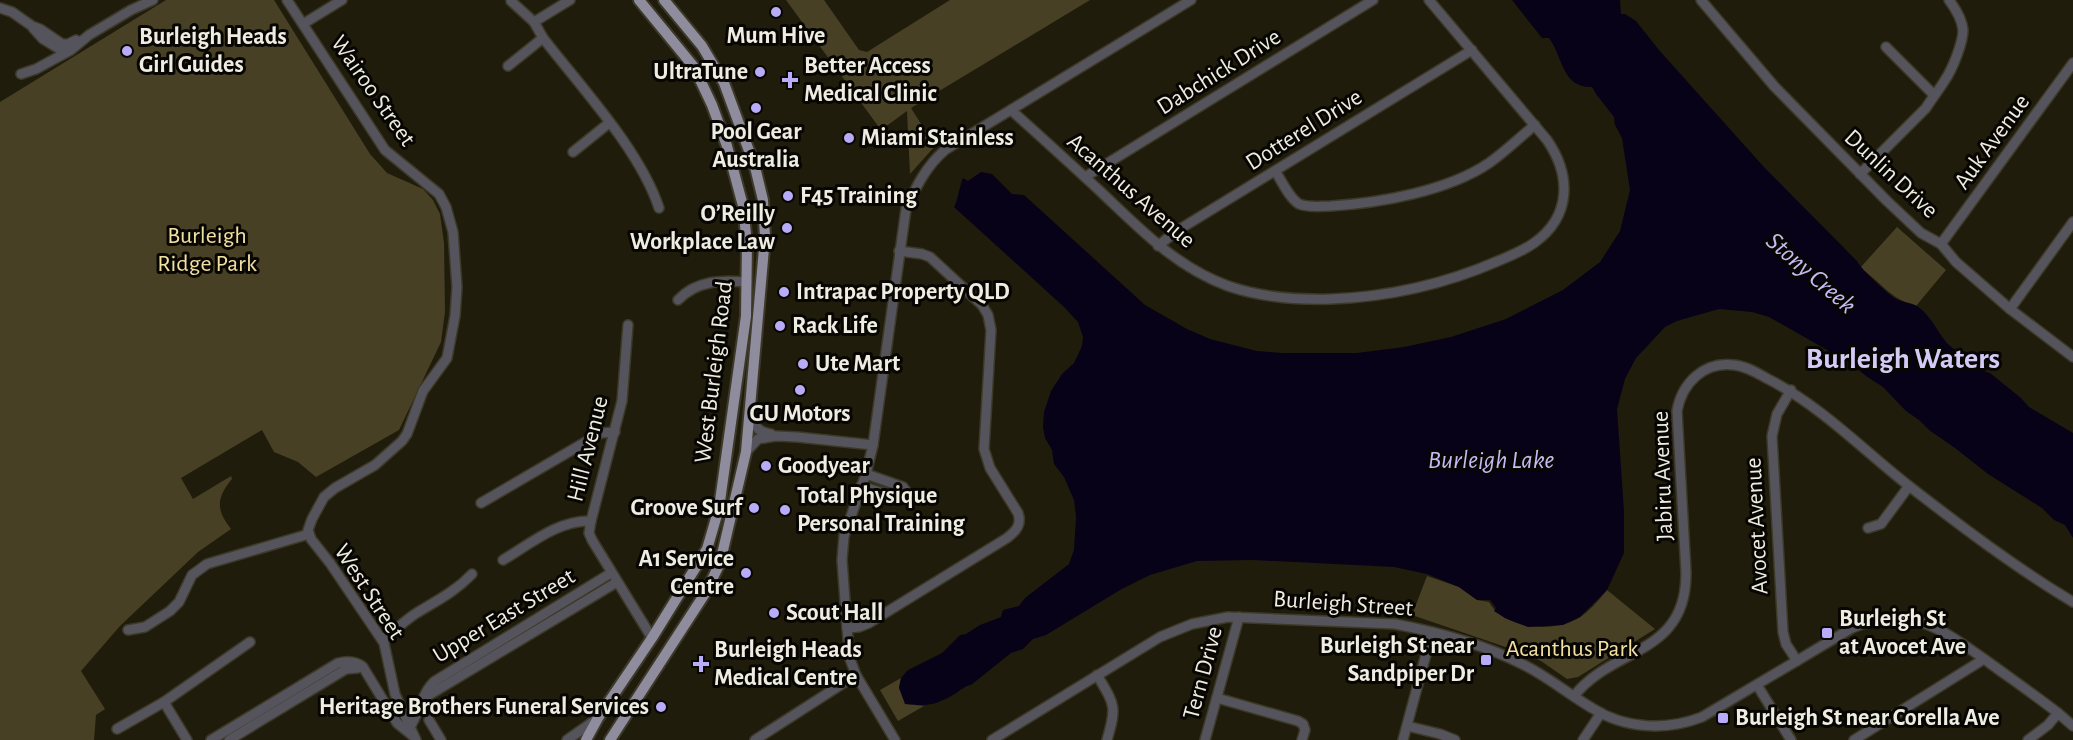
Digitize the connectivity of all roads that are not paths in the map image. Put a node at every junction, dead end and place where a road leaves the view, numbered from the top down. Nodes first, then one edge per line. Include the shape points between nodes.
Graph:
1 (142, 0) edge
2 (153, 0) edge
3 (287, 0) edge
4 (342, 0) edge
5 (570, 0) edge
6 (639, 0) edge
7 (664, 0) edge
8 (1191, 0) edge
9 (1373, 0) edge
10 (1429, 0) edge
11 (1701, 0) edge
12 (1949, 0) edge
13 (511, 1) edge
14 (0, 8) edge
15 (131, 10) junction
16 (534, 22) junction
17 (303, 24) junction
18 (543, 38) junction
19 (1887, 47) dead end
20 (64, 48) junction
21 (1472, 50) junction
22 (2073, 63) edge
23 (508, 66) dead end
24 (21, 74) dead end
25 (1933, 94) junction
26 (1011, 110) junction
27 (609, 123) junction
28 (1535, 125) junction
29 (573, 152) dead end
30 (1275, 171) junction
31 (1860, 174) junction
32 (1085, 177) junction
33 (659, 208) dead end
34 (2073, 222) edge
35 (1941, 244) junction
36 (1158, 246) junction
37 (899, 251) junction
38 (747, 282) junction
39 (678, 300) dead end
40 (2010, 309) junction
41 (628, 326) dead end
42 (2073, 357) edge
43 (1791, 390) junction
44 (751, 414) junction
45 (615, 432) junction
46 (776, 436) junction
47 (873, 445) junction
48 (746, 452) junction
49 (866, 474) junction
50 (861, 486) junction
51 (1909, 486) junction
52 (482, 503) dead end
53 (591, 521) junction
54 (1868, 528) dead end
55 (309, 534) junction
56 (503, 560) dead end
57 (611, 573) junction
58 (472, 574) dead end
59 (617, 582) junction
60 (2073, 602) edge
61 (1239, 617) junction
62 (847, 628) junction
63 (128, 630) dead end
64 (1432, 633) junction
65 (652, 638) junction
66 (382, 639) junction
67 (250, 642) dead end
68 (1984, 659) junction
69 (1797, 660) junction
70 (367, 674) junction
71 (856, 675) junction
72 (1097, 675) junction
73 (648, 682) junction
74 (1757, 685) junction
75 (1574, 696) junction
76 (424, 698) junction
77 (1217, 698) junction
78 (164, 702) junction
79 (2058, 712) junction
80 (1601, 713) junction
81 (598, 718) junction
82 (429, 720) dead end
83 (410, 726) junction
84 (1407, 726) junction
85 (2073, 726) edge
86 (117, 729) dead end
87 (415, 739) edge
88 (187, 740) edge
89 (211, 740) edge
90 (229, 740) edge
91 (441, 740) edge
92 (567, 740) edge
93 (586, 740) edge
94 (603, 740) edge
95 (610, 740) edge
96 (755, 740) edge
97 (894, 740) edge
98 (992, 740) edge
99 (1107, 740) edge
100 (1205, 740) edge
101 (1302, 740) edge
102 (1403, 740) edge
103 (1455, 740) edge
104 (1583, 740) edge
105 (1791, 740) edge
106 (1854, 740) edge
107 (2028, 740) edge

1 - 15 street
2 - 15 street
3 - 17 street, Wairoo Street
4 - 17 street
5 - 16 street
6 - 38 main road, West Burleigh Road via 694,67 712,105 743,206
7 - 44 main road, West Burleigh Road via 702,46 724,82 763,200 765,237
8 - 26 street
9 - 32 street, Dabchick Drive
10 - 21 street, Acanthus Avenue
11 - 31 street, Dunlin Drive via 1774,86
12 - 25 street via 1963,30 1957,55
13 - 16 street
14 - 20 street via 32,26 43,39
15 - 20 street via 80,44
16 - 18 street
17 - 55 street, Wairoo Street via 385,150 433,187 446,207 453,232 457,286 447,358 423,391 407,434 375,465 324,497
18 - 23 street
18 - 27 street
19 - 25 street
20 - 24 street via 36,69
21 - 28 street, Acanthus Avenue
21 - 30 street, Dotterel Drive
22 - 35 street, Auk Avenue
25 - 31 street via 1926,108
26 - 32 street, Acanthus Avenue
26 - 37 street via 945,150 930,164 906,209
27 - 29 street
27 - 33 street via 652,188
28 - 30 street via 1488,164 1420,192 1376,201 1301,204 1294,201
28 - 36 street, Acanthus Avenue via 1556,154 1563,174 1564,196 1557,218 1526,249 1451,279 1355,297 1268,296 1212,279
30 - 36 street, Dotterel Drive
31 - 35 street, Dunlin Drive via 1922,233
32 - 36 street, Acanthus Avenue
34 - 40 street
35 - 40 street, Dunlin Drive
37 - 47 street
37 - 62 street via 930,257 988,315 991,330 984,449 1019,522 1007,538 869,623
38 - 39 street via 713,282 686,292
38 - 65 main road, West Burleigh Road via 717,519 707,549
40 - 42 street, Dunlin Drive
41 - 45 street, Hill Avenue via 622,401
43 - 51 street, Jabiru Avenue
43 - 69 street, Avocet Avenue via 1777,414 1772,436 1783,633
43 - 75 street, Jabiru Avenue via 1733,365 1710,368 1685,387 1677,411 1686,572 1681,609 1657,639 1587,682
44 - 46 street via 761,432
44 - 48 main road, West Burleigh Road
45 - 52 street via 601,433
45 - 53 street, Hill Avenue
46 - 47 street
46 - 48 street via 758,439
47 - 49 street
48 - 73 main road, West Burleigh Road via 726,544 714,577
49 - 50 street
49 - 50 street via 903,488 905,494 899,498
50 - 62 street via 844,536
51 - 54 street via 1881,524
51 - 60 street, Jabiru Avenue
53 - 56 street, Hill Avenue via 561,526
53 - 57 street via 591,537
55 - 63 street via 207,564 192,575 171,611 145,627
55 - 66 street, West Street
57 - 59 street
57 - 76 street, Upper East Street via 441,676
58 - 66 street via 456,590
59 - 65 street
59 - 76 street, Upper East Street
61 - 64 street, Burleigh Street via 1395,624
61 - 72 street, Burleigh Street via 1203,621 1174,630
61 - 77 street, Tern Drive
62 - 71 street
64 - 75 street, Burleigh Street via 1520,663
64 - 84 street
65 - 81 main road, West Burleigh Road
66 - 83 street, West Street via 395,694
67 - 78 street
68 - 69 street, Burleigh Street via 1933,626 1887,619 1852,628
68 - 79 street, Burleigh Street
68 - 106 street
69 - 74 street, Burleigh Street
70 - 87 street via 397,723
70 - 89 street via 358,664 339,663
70 - 90 street via 358,668 347,668
71 - 96 street
71 - 97 street
72 - 98 street, Burleigh Street
72 - 99 street via 1114,706
73 - 94 main road via 628,702
73 - 95 main road, West Burleigh Road
74 - 80 street, Burleigh Street via 1713,712 1681,723 1639,725
74 - 105 street
75 - 80 street, Burleigh Street
76 - 83 street, Upper East Street
77 - 100 street, Tern Drive
77 - 101 street via 1298,721 1305,730
78 - 86 street
78 - 88 street
79 - 85 street, Burleigh Street
79 - 107 street
80 - 104 street
81 - 92 street
81 - 93 main road, West Burleigh Road
82 - 91 street
83 - 87 street, West Street
84 - 102 street
84 - 103 street

